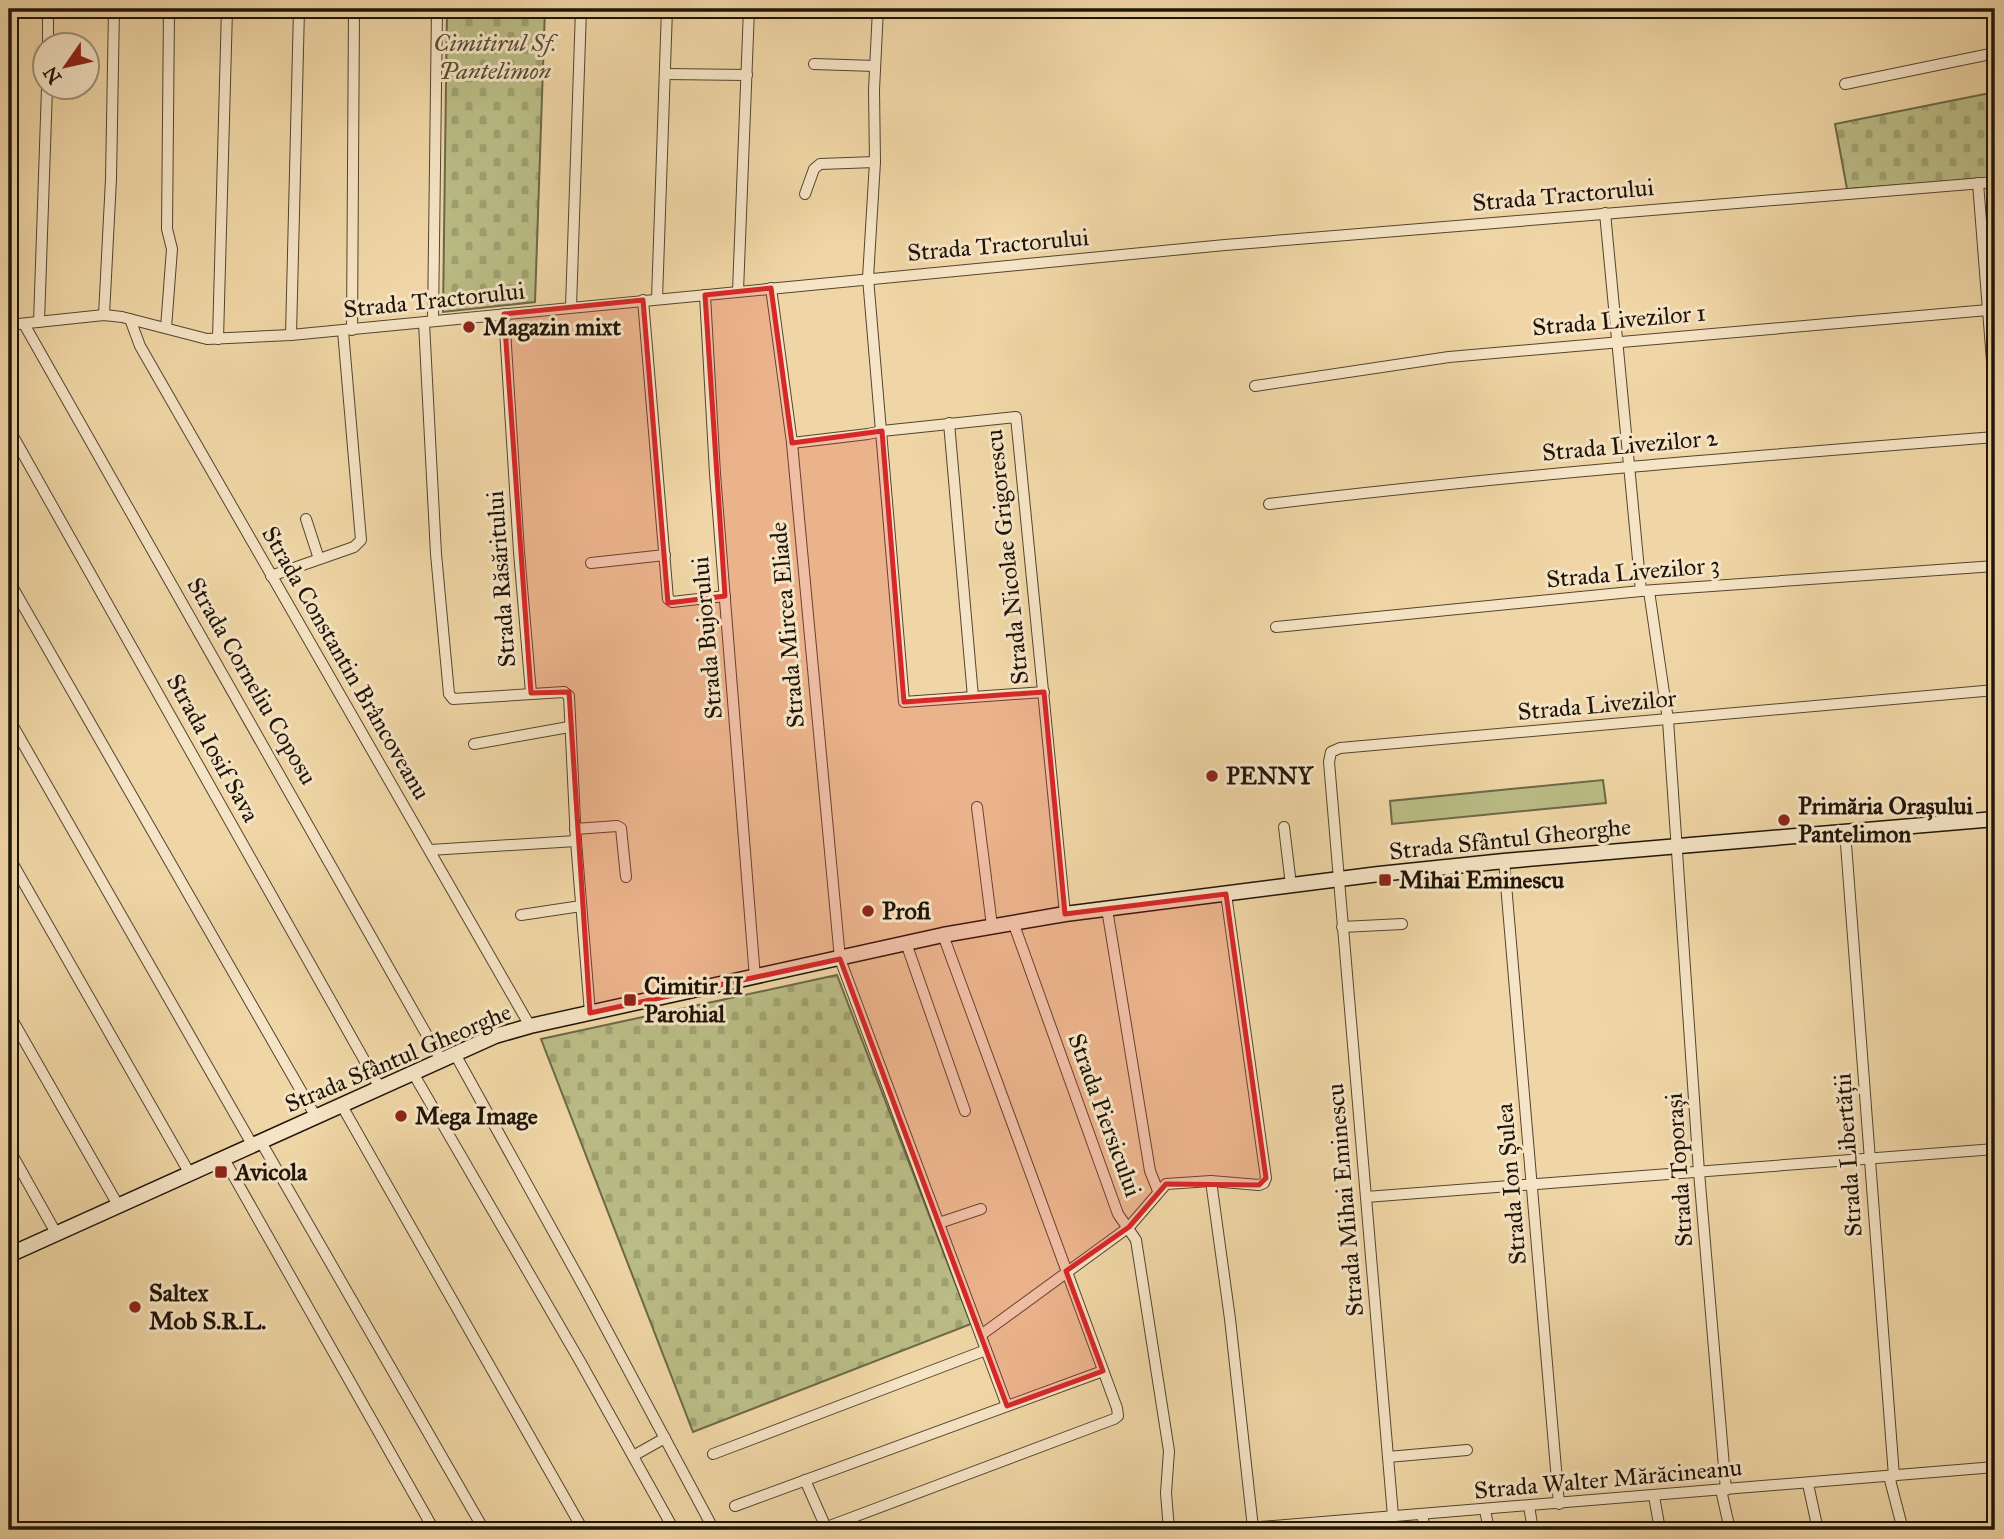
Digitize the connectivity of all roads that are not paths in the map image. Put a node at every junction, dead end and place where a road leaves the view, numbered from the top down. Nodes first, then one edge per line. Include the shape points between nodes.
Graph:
1 (48, 9) edge
2 (114, 9) edge
3 (169, 9) edge
4 (227, 9) edge
5 (299, 9) edge
6 (354, 9) edge
7 (437, 9) edge
8 (581, 9) edge
9 (667, 9) edge
10 (750, 9) edge
11 (878, 9) edge
12 (48, 32) edge
13 (1995, 53) edge
14 (814, 64) dead end
15 (875, 66) junction
16 (665, 74) junction
17 (747, 75) junction
18 (1845, 84) dead end
19 (47, 102) edge
20 (875, 162) junction
21 (1995, 182) edge
22 (1978, 183) junction
23 (805, 194) dead end
24 (1605, 213) junction
25 (868, 278) junction
26 (771, 288) junction
27 (738, 291) junction
28 (705, 295) junction
29 (657, 299) junction
30 (643, 300) junction
31 (571, 307) junction
32 (1988, 310) junction
33 (504, 314) junction
34 (104, 315) junction
35 (130, 319) junction
36 (39, 322) junction
37 (428, 322) junction
38 (24, 324) junction
39 (9, 325) edge
40 (166, 328) junction
41 (347, 331) junction
42 (291, 335) junction
43 (218, 339) junction
44 (1617, 341) junction
45 (1255, 386) dead end
46 (1995, 399) edge
47 (949, 423) junction
48 (9, 429) edge
49 (882, 430) junction
50 (1995, 437) edge
51 (792, 443) junction
52 (1628, 466) junction
53 (1269, 504) dead end
54 (306, 519) dead end
55 (665, 555) junction
56 (319, 559) junction
57 (591, 563) dead end
58 (1995, 566) edge
59 (271, 576) junction
60 (9, 581) edge
61 (1645, 591) junction
62 (725, 596) junction
63 (1276, 627) dead end
64 (1995, 690) edge
65 (1044, 692) junction
66 (531, 693) junction
67 (973, 696) junction
68 (9, 719) edge
69 (1668, 720) junction
70 (569, 727) junction
71 (474, 744) dead end
72 (977, 807) dead end
73 (1995, 819) edge
74 (1284, 827) dead end
75 (1845, 831) junction
76 (576, 835) junction
77 (1676, 846) junction
78 (430, 850) junction
79 (9, 857) edge
80 (1504, 861) junction
81 (626, 877) dead end
82 (1338, 879) junction
83 (1291, 885) junction
84 (1226, 894) junction
85 (581, 906) junction
86 (1107, 909) junction
87 (1065, 914) junction
88 (521, 915) dead end
89 (1013, 922) junction
90 (1402, 924) dead end
91 (992, 926) junction
92 (1342, 927) junction
93 (943, 935) junction
94 (906, 943) junction
95 (840, 959) junction
96 (755, 978) junction
97 (590, 1013) junction
98 (9, 1014) edge
99 (530, 1026) junction
100 (448, 1057) junction
101 (413, 1073) junction
102 (380, 1088) junction
103 (342, 1105) junction
104 (965, 1111) dead end
105 (316, 1117) junction
106 (257, 1144) junction
107 (9, 1149) edge
108 (1995, 1149) edge
109 (224, 1159) junction
110 (1870, 1159) junction
111 (1699, 1172) junction
112 (190, 1174) junction
113 (1211, 1181) junction
114 (1532, 1184) junction
115 (1158, 1191) junction
116 (1366, 1197) junction
117 (118, 1205) junction
118 (981, 1209) dead end
119 (939, 1223) junction
120 (1129, 1227) junction
121 (56, 1233) junction
122 (9, 1255) edge
123 (1066, 1271) junction
124 (981, 1335) junction
125 (986, 1350) junction
126 (1103, 1371) junction
127 (1007, 1406) junction
128 (665, 1438) junction
129 (1468, 1450) dead end
130 (713, 1454) dead end
131 (632, 1456) junction
132 (1388, 1457) junction
133 (1995, 1467) edge
134 (1892, 1476) junction
135 (805, 1480) junction
136 (1808, 1484) junction
137 (1723, 1490) junction
138 (1654, 1496) junction
139 (1559, 1504) junction
140 (735, 1506) dead end
141 (1529, 1506) junction
142 (1485, 1510) junction
143 (1422, 1514) junction
144 (1393, 1516) junction
145 (1253, 1528) junction
146 (1274, 1528) edge
147 (824, 1529) edge
148 (434, 1530) edge
149 (484, 1530) edge
150 (583, 1530) edge
151 (674, 1530) edge
152 (714, 1530) edge
153 (1169, 1530) edge
154 (1224, 1530) edge
155 (1425, 1530) edge
156 (1489, 1530) edge
157 (1533, 1530) edge
158 (1660, 1530) edge
159 (1730, 1530) edge
160 (1818, 1530) edge
161 (1903, 1530) edge

1 - 12 street
2 - 34 street
3 - 40 street via 167,229 172,249
4 - 43 street
5 - 42 street
6 - 41 street
7 - 37 street
8 - 31 street
9 - 16 street
10 - 17 street
11 - 15 street
13 - 18 street
14 - 15 street
15 - 20 street
16 - 17 street
16 - 29 street
17 - 27 street
19 - 36 street
20 - 23 street via 820,164
20 - 25 street
21 - 22 street, Strada Tractorului
22 - 24 street, Strada Tractorului
22 - 32 street
24 - 25 street, Strada Tractorului
24 - 44 street, Strada Toporași
25 - 26 street, Strada Tractorului
25 - 49 street
26 - 27 street, Strada Tractorului
26 - 51 street, Strada Mircea Eliade
27 - 28 street, Strada Tractorului
28 - 29 street, Strada Tractorului
28 - 62 street, Strada Bujorului
29 - 30 street, Strada Tractorului
30 - 31 street, Strada Tractorului
30 - 55 street
31 - 33 street, Strada Tractorului
32 - 44 street, Strada Livezilor 1
32 - 46 street
33 - 37 street, Strada Tractorului
33 - 66 street, Strada Răsăritului
34 - 35 street, Strada Tractorului
34 - 36 street, Strada Tractorului
35 - 40 street, Strada Tractorului
35 - 59 street, Strada Constantin Brâncoveanu via 140,346
36 - 38 street, Strada Tractorului
37 - 41 street, Strada Tractorului
37 - 66 street via 436,554 450,698
38 - 39 street, Strada Tractorului
38 - 100 street, Strada Corneliu Coposu
40 - 43 street, Strada Tractorului
41 - 42 street, Strada Tractorului
41 - 56 street via 362,540
42 - 43 street, Strada Tractorului
44 - 45 street, Strada Livezilor 1 via 1449,357
44 - 52 street, Strada Toporași
47 - 49 street, Strada Nicolae Grigorescu
47 - 65 street, Strada Nicolae Grigorescu via 1016,417
47 - 67 street
48 - 102 street, Strada Iosif Sava
49 - 51 street, Strada Nicolae Grigorescu
49 - 67 street via 904,702
50 - 52 street, Strada Livezilor 2
51 - 95 street, Strada Mircea Eliade
52 - 53 street, Strada Livezilor 2
52 - 61 street, Strada Toporași
54 - 56 street
55 - 57 street
55 - 62 street via 670,601
56 - 59 street
58 - 61 street, Strada Livezilor 3
59 - 78 street, Strada Constantin Brâncoveanu
60 - 105 street
61 - 63 street, Strada Livezilor 3
61 - 69 street, Strada Toporași
62 - 96 street, Strada Bujorului
64 - 69 street, Strada Livezilor
65 - 67 street
65 - 87 street, Strada Nicolae Grigorescu
66 - 70 street, Strada Răsăritului via 567,693
68 - 106 street
69 - 77 street, Strada Toporași
69 - 82 street, Strada Livezilor via 1335,749 1329,762
70 - 71 street
70 - 76 street, Strada Răsăritului
72 - 91 street
73 - 75 street, Strada Sfântul Gheorghe
74 - 83 street
75 - 77 street, Strada Sfântul Gheorghe
75 - 110 street, Strada Libertății
76 - 78 street
76 - 81 street via 621,828
76 - 85 street, Strada Răsăritului
77 - 80 street, Strada Sfântul Gheorghe
77 - 111 street, Strada Toporași
78 - 99 street, Strada Constantin Brâncoveanu
79 - 112 street
80 - 82 street, Strada Sfântul Gheorghe
80 - 114 street, Strada Ion Șulea
82 - 83 street, Strada Sfântul Gheorghe
82 - 92 street, Strada Mihai Eminescu
83 - 84 street, Strada Sfântul Gheorghe
84 - 86 street, Strada Sfântul Gheorghe
84 - 113 street via 1264,1183
85 - 88 street
85 - 97 street, Strada Răsăritului
86 - 87 street, Strada Sfântul Gheorghe
86 - 115 street via 1150,1171
87 - 89 street, Strada Sfântul Gheorghe
89 - 91 street, Strada Sfântul Gheorghe
89 - 120 street, Strada Piersicului via 1118,1214
90 - 92 street
91 - 93 street, Strada Sfântul Gheorghe
92 - 116 street, Strada Mihai Eminescu
93 - 94 street, Strada Sfântul Gheorghe
93 - 123 street
94 - 95 street, Strada Sfântul Gheorghe
94 - 104 street
95 - 96 street, Strada Sfântul Gheorghe
95 - 119 street, Strada Mircea Eliade
96 - 97 street, Strada Sfântul Gheorghe
97 - 99 street, Strada Sfântul Gheorghe
98 - 117 street
99 - 100 street, Strada Sfântul Gheorghe
100 - 101 street, Strada Sfântul Gheorghe
100 - 128 street, Strada Corneliu Coposu
101 - 102 street, Strada Sfântul Gheorghe
101 - 131 street
102 - 103 street, Strada Sfântul Gheorghe
103 - 105 street, Strada Sfântul Gheorghe
103 - 150 street
105 - 106 street, Strada Sfântul Gheorghe
106 - 109 street, Strada Sfântul Gheorghe
106 - 149 street
107 - 121 street
108 - 110 street
109 - 112 street, Strada Sfântul Gheorghe
109 - 148 street
110 - 111 street
110 - 134 street, Strada Libertății
111 - 114 street
111 - 137 street, Strada Toporași
112 - 117 street, Strada Sfântul Gheorghe
113 - 115 street via 1172,1182
113 - 145 street
114 - 116 street
114 - 139 street, Strada Ion Șulea
115 - 120 street
116 - 132 street, Strada Mihai Eminescu
117 - 121 street, Strada Sfântul Gheorghe
118 - 119 street
119 - 124 street, Strada Mircea Eliade
120 - 123 street
120 - 153 street, Strada Piersicului via 1136,1240 1170,1451
121 - 122 street, Strada Sfântul Gheorghe
123 - 124 street
123 - 126 street
124 - 125 street, Strada Mircea Eliade
125 - 127 street, Strada Mircea Eliade
125 - 130 street
126 - 127 street
126 - 147 street via 1118,1416
127 - 135 street
128 - 131 street
128 - 152 street, Strada Corneliu Coposu
129 - 132 street
131 - 151 street
132 - 144 street, Strada Mihai Eminescu
133 - 134 street, Strada Walter Mărăcineanu
134 - 136 street, Strada Walter Mărăcineanu
134 - 161 street, Strada Libertății
135 - 140 street
135 - 147 street
136 - 137 street, Strada Walter Mărăcineanu
136 - 160 street
137 - 138 street, Strada Walter Mărăcineanu
137 - 159 street, Strada Toporași
138 - 139 street, Strada Walter Mărăcineanu
138 - 158 street
139 - 141 street, Strada Walter Mărăcineanu
141 - 142 street, Strada Walter Mărăcineanu
141 - 157 street
142 - 143 street, Strada Walter Mărăcineanu
142 - 156 street
143 - 144 street, Strada Walter Mărăcineanu
143 - 155 street
144 - 146 street, Strada Walter Mărăcineanu
145 - 146 street, Strada Walter Mărăcineanu
145 - 154 street, Strada Walter Mărăcineanu

